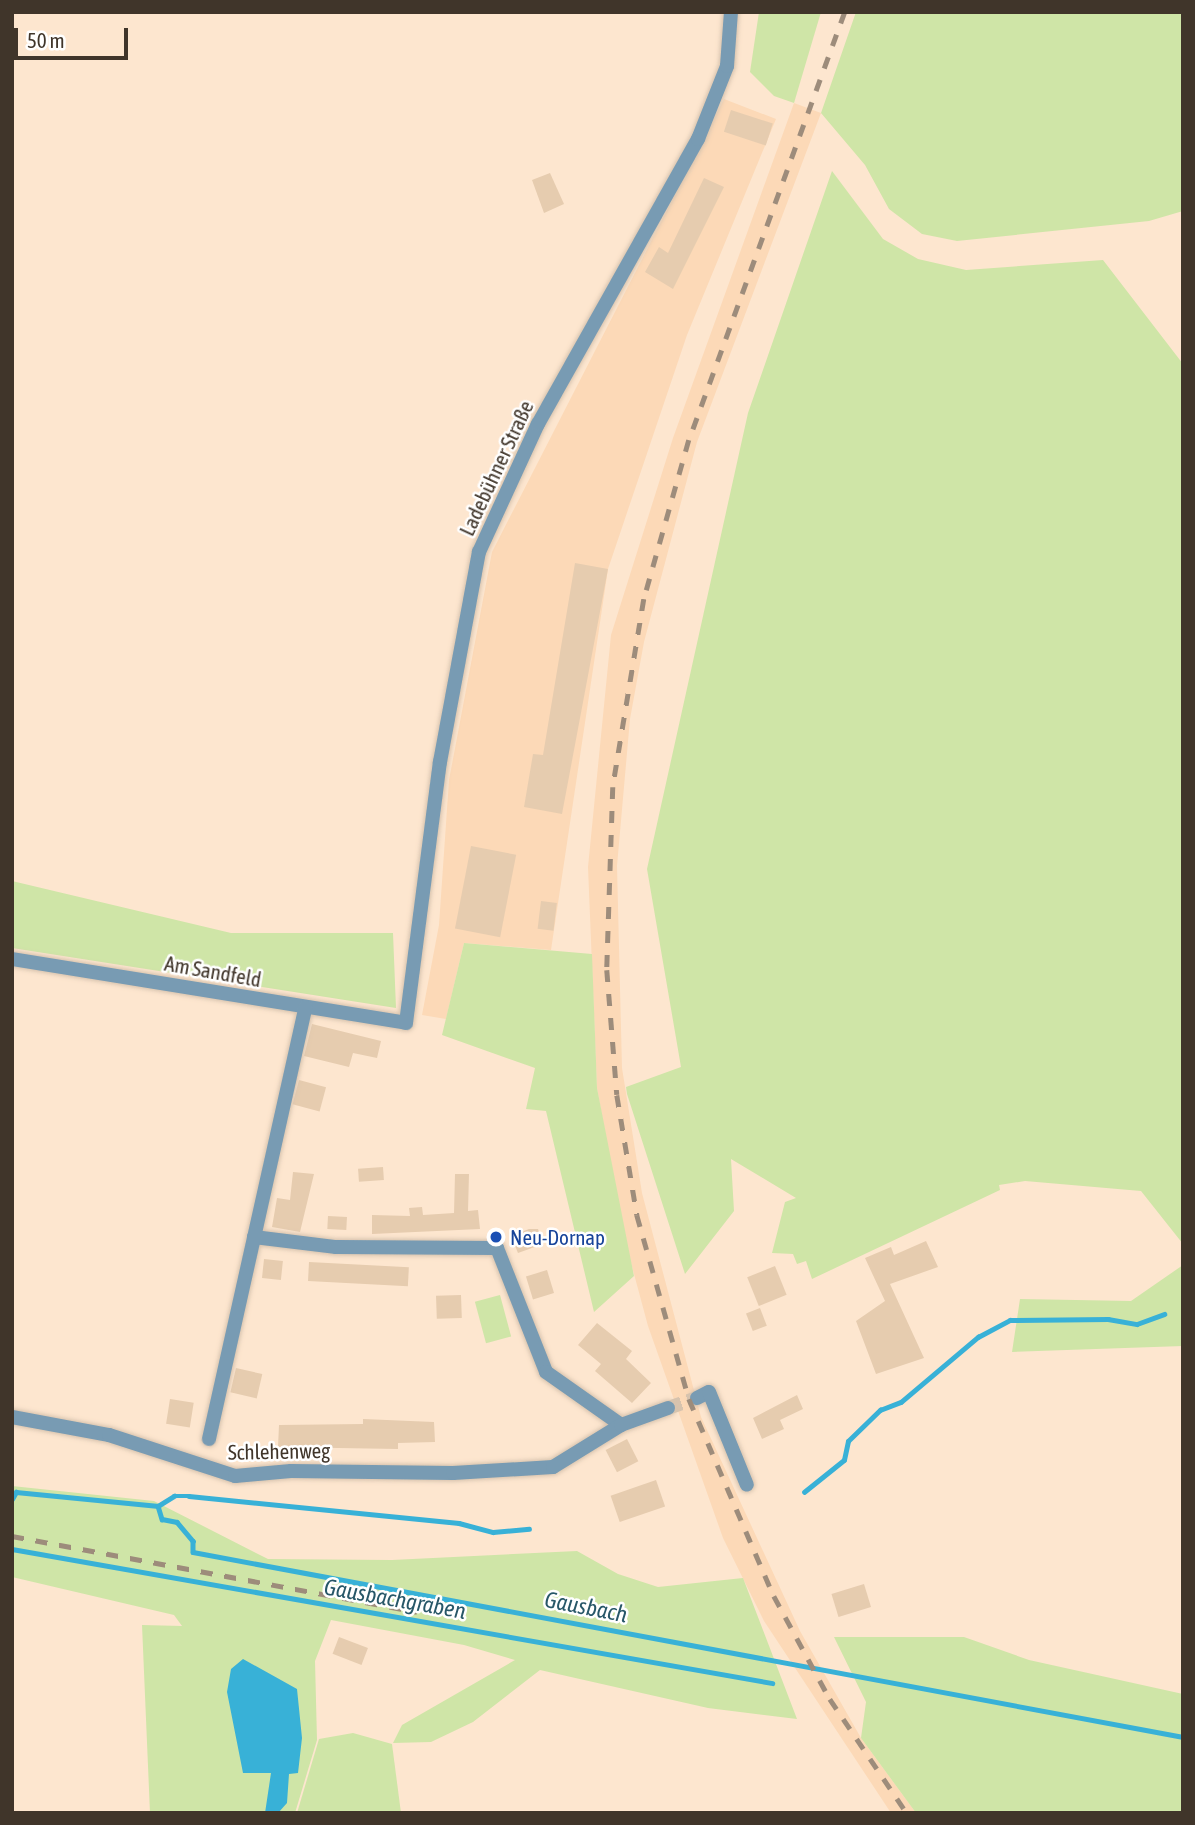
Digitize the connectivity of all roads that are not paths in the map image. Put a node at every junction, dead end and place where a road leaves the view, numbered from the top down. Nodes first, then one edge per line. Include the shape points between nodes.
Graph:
1 (731, 12) edge
2 (12, 959) edge
3 (306, 1008) junction
4 (406, 1023) joint
5 (254, 1237) junction
6 (697, 1398) dead end
7 (668, 1408) tunnel mouth
8 (12, 1417) edge
9 (621, 1425) junction
10 (209, 1439) dead end
11 (747, 1485) dead end

1 - 4 street, Ladebühner Straße via 727,66 698,139 538,424 479,552 440,762
2 - 3 street, Am Sandfeld
3 - 4 street, Am Sandfeld
3 - 5 street
5 - 9 street via 336,1247 497,1248 547,1372
5 - 10 street
6 - 11 street via 709,1392
7 - 9 street
8 - 9 street, Schlehenweg via 109,1435 235,1476 554,1467

